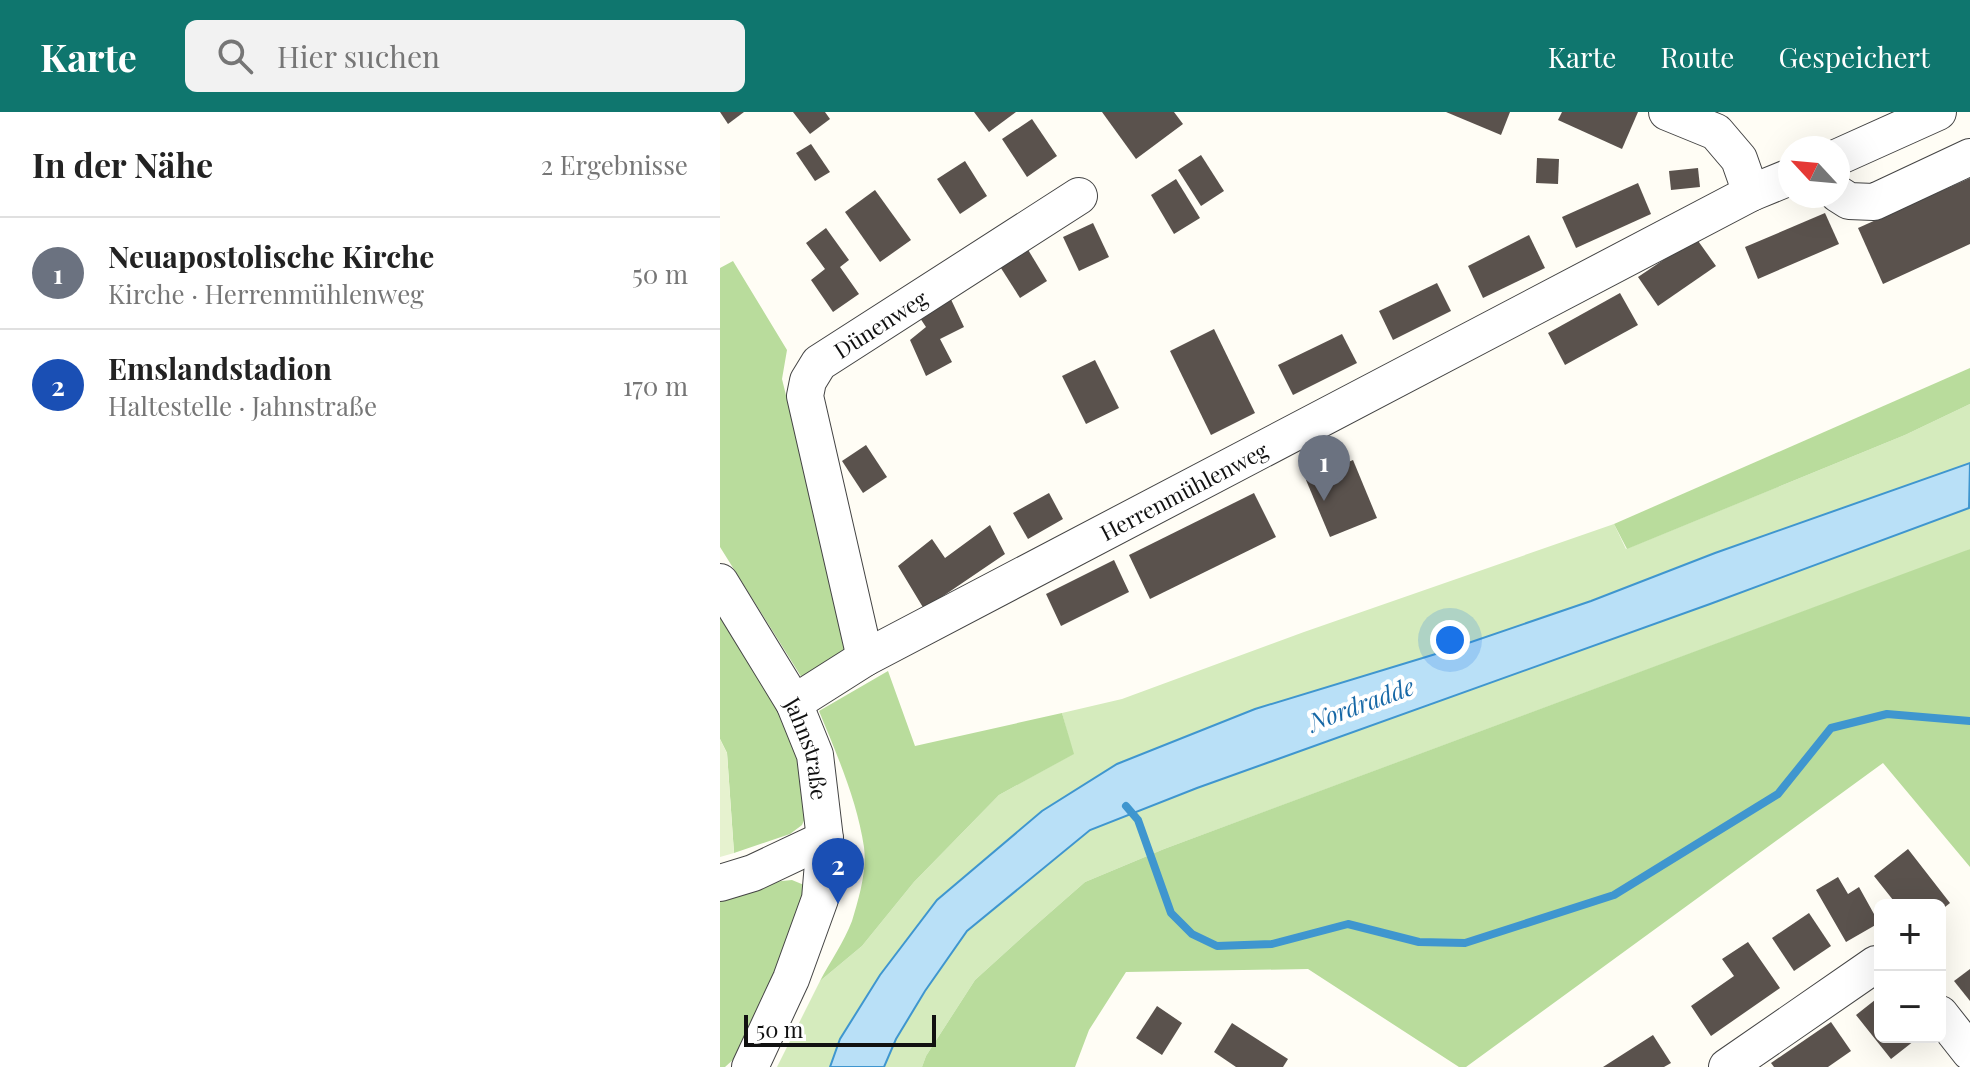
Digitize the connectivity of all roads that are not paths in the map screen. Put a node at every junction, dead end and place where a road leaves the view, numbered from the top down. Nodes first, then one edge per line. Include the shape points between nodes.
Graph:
1 (1667, 112) edge
2 (1938, 112) edge
3 (1850, 152) edge
4 (1970, 157) edge
5 (1778, 182) edge
6 (1751, 193) junction
7 (1079, 196) dead end
8 (1850, 201) edge
9 (720, 582) edge
10 (865, 658) junction
11 (794, 703) junction
12 (825, 839) junction
13 (720, 883) edge
14 (1874, 965) edge
15 (1946, 1022) edge
16 (1970, 1052) edge
17 (750, 1067) edge
18 (1727, 1067) edge

1 - 6 street via 1716,132 1739,159
2 - 3 street
4 - 8 street via 1874,202
5 - 6 street, Herrenmühlenweg
6 - 10 street, Herrenmühlenweg
7 - 10 street, Dünenweg via 819,363 808,381 805,396
9 - 11 street, Jahnstraße
10 - 11 street, Herrenmühlenweg
11 - 12 street, Jahnstraße via 815,755
12 - 13 street
12 - 17 street, Jahnstraße via 820,899
14 - 18 street
15 - 16 street

